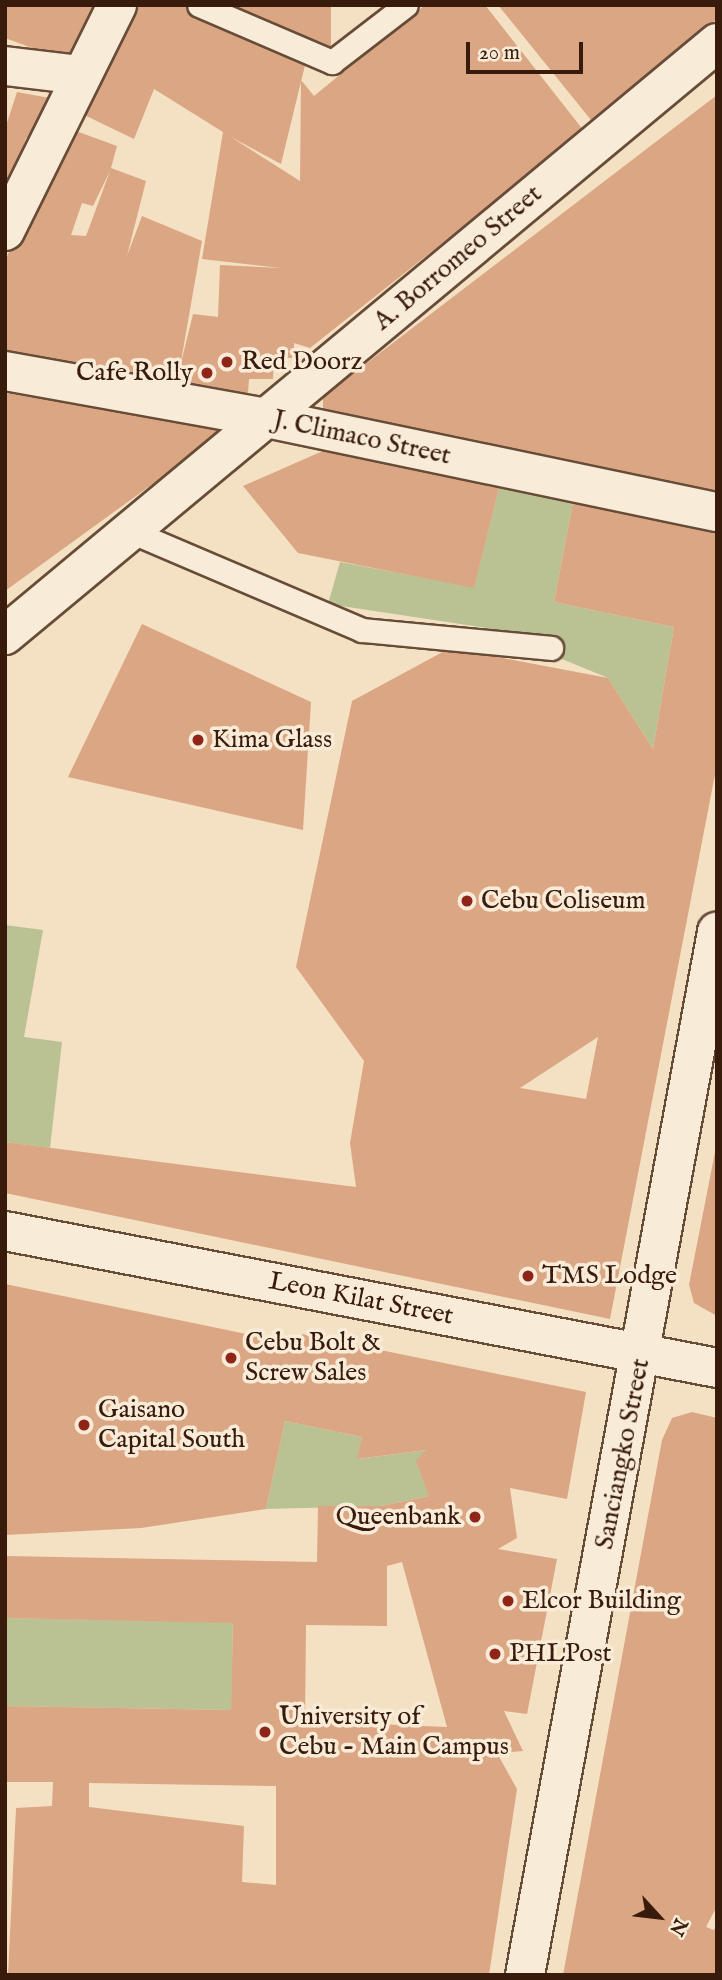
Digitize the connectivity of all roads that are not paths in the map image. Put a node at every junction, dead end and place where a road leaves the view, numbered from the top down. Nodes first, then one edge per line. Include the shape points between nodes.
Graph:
1 (117, 5) edge
2 (199, 5) edge
3 (406, 5) edge
4 (717, 43) edge
5 (5, 66) edge
6 (80, 75) junction
7 (5, 231) edge
8 (5, 371) edge
9 (266, 418) junction
10 (717, 512) edge
11 (131, 531) junction
12 (5, 635) edge
13 (551, 648) dead end
14 (717, 932) edge
15 (5, 1231) edge
16 (642, 1353) junction
17 (717, 1368) edge
18 (525, 1975) edge

1 - 6 street
2 - 3 lane via 332,62
4 - 9 street, A. Borromeo Street
5 - 6 street
6 - 7 street
8 - 9 street, J. Climaco Street
9 - 10 street, J. Climaco Street
9 - 11 street, A. Borromeo Street
11 - 12 street, A. Borromeo Street
11 - 13 lane via 362,630
14 - 16 street, Sanciangko Street
15 - 16 street, Leon Kilat Street
16 - 17 street, Leon Kilat Street
16 - 18 street, Sanciangko Street

